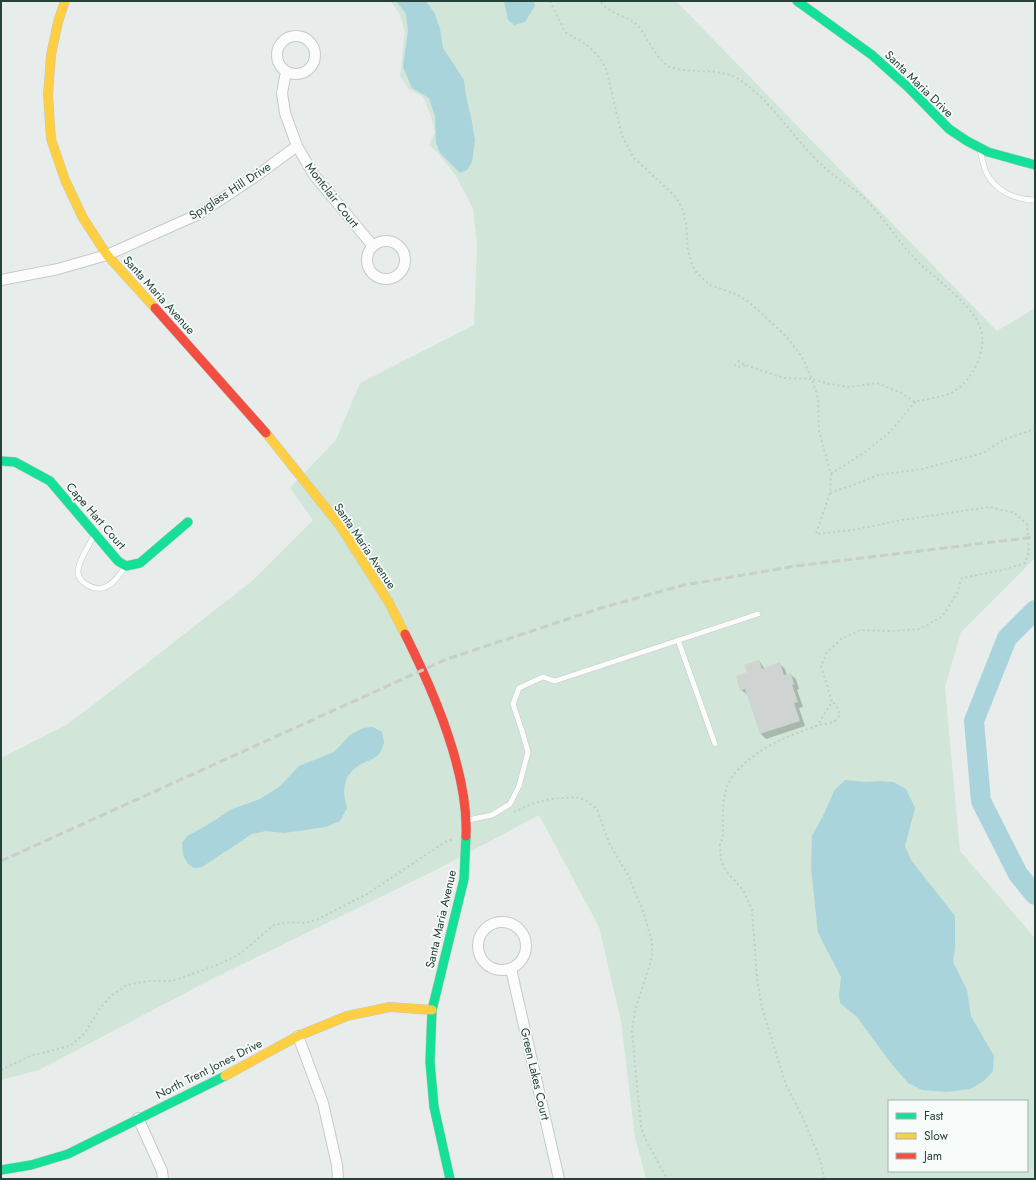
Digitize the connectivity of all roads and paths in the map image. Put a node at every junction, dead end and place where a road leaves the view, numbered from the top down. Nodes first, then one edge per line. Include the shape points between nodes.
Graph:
1 (65, 1) edge
2 (550, 1) edge
3 (600, 1) edge
4 (797, 1) edge
5 (286, 72) dead end
6 (297, 146) junction
7 (979, 148) junction
8 (1035, 165) edge
9 (1035, 200) edge
10 (373, 246) dead end
11 (107, 255) junction
12 (1, 280) edge
13 (745, 365) dead end
14 (812, 379) junction
15 (915, 402) junction
16 (1035, 429) edge
17 (1, 461) edge
18 (831, 474) junction
19 (830, 493) junction
20 (188, 522) dead end
21 (96, 534) junction
22 (126, 566) junction
23 (758, 614) dead end
24 (678, 640) junction
25 (832, 702) junction
26 (817, 726) junction
27 (715, 744) dead end
28 (512, 813) dead end
29 (467, 820) junction
30 (466, 834) junction
31 (511, 968) junction
32 (432, 1010) junction
33 (298, 1036) junction
34 (1, 1070) edge
35 (138, 1118) junction
36 (1, 1170) edge
37 (163, 1179) edge
38 (338, 1179) edge
39 (450, 1179) edge
40 (559, 1179) edge
41 (666, 1179) edge
42 (824, 1179) edge

1 - 11 street, Santa Maria Avenue via 51,55 48,95 52,139 65,180 83,218
2 - 14 path via 565,32 587,45 606,68 622,136 634,158 676,197 682,208 688,248 695,271 710,285 749,302 787,337 802,356
3 - 15 path via 604,7 638,26 663,62 671,67 724,72 740,79 756,92 816,160 863,197 917,260 970,311 980,327 983,346 976,368 963,384 947,394
4 - 7 street, Santa Maria Drive via 872,55 910,89 948,129
5 - 6 street, Montclair Court via 282,93 285,113
6 - 10 street, Montclair Court via 314,175
6 - 11 street, Spyglass Hill Drive via 199,214
7 - 8 street, Santa Maria Drive
7 - 9 lane via 986,171 993,183 1013,196
11 - 12 street, Spyglass Hill Drive via 58,269
11 - 29 street, Santa Maria Avenue via 256,420 345,534 388,600 417,658 444,722 460,777
13 - 14 path via 784,378
14 - 15 path via 850,387 877,383
14 - 18 path via 818,398 819,431
15 - 18 path via 890,432
16 - 19 path via 1005,439 983,452 922,469 878,475
17 - 21 street, Cape Hart Court via 15,462 50,481
18 - 19 path
19 - 25 path via 816,534 990,508 1014,513 1027,524 1029,552 1025,563 962,578 957,593 943,616 920,628 891,631 860,630 841,638 827,652 821,666
20 - 22 street, Cape Hart Court via 140,563
21 - 22 street, Cape Hart Court via 118,561
21 - 22 lane via 81,559 78,572 82,582 90,587 103,588 117,579
23 - 24 lane
24 - 27 lane
24 - 29 lane via 555,681 543,677 519,688 513,704 528,752 519,786 510,804 492,815
25 - 26 path
25 - 26 path via 839,710 838,718
26 - 42 path via 767,746 737,770 726,789 723,837 720,844 721,861 726,871 743,890 752,909 762,1008 786,1085 816,1149
28 - 41 path via 550,799 576,797 585,800 597,810 609,843 640,902 652,940 652,957 635,1011 632,1031 641,1126
29 - 30 street, Santa Maria Avenue
30 - 32 street, Santa Maria Avenue via 464,879
30 - 34 path via 445,842 367,894 316,920 274,925 240,954 217,965 175,980 127,985 111,996 100,1008 85,1033 70,1046 30,1056
31 - 31 street via 518,964 526,951 524,936 513,924 498,922 490,925 480,936 478,944 482,960 495,969
31 - 40 street, Green Lakes Court
32 - 33 street, North Trent Jones Drive via 390,1007 347,1016
32 - 39 street, Santa Maria Avenue via 430,1062 434,1107
33 - 35 street, North Trent Jones Drive
33 - 38 street via 323,1103
35 - 36 street, North Trent Jones Drive via 68,1154 31,1165
35 - 37 street via 162,1171

